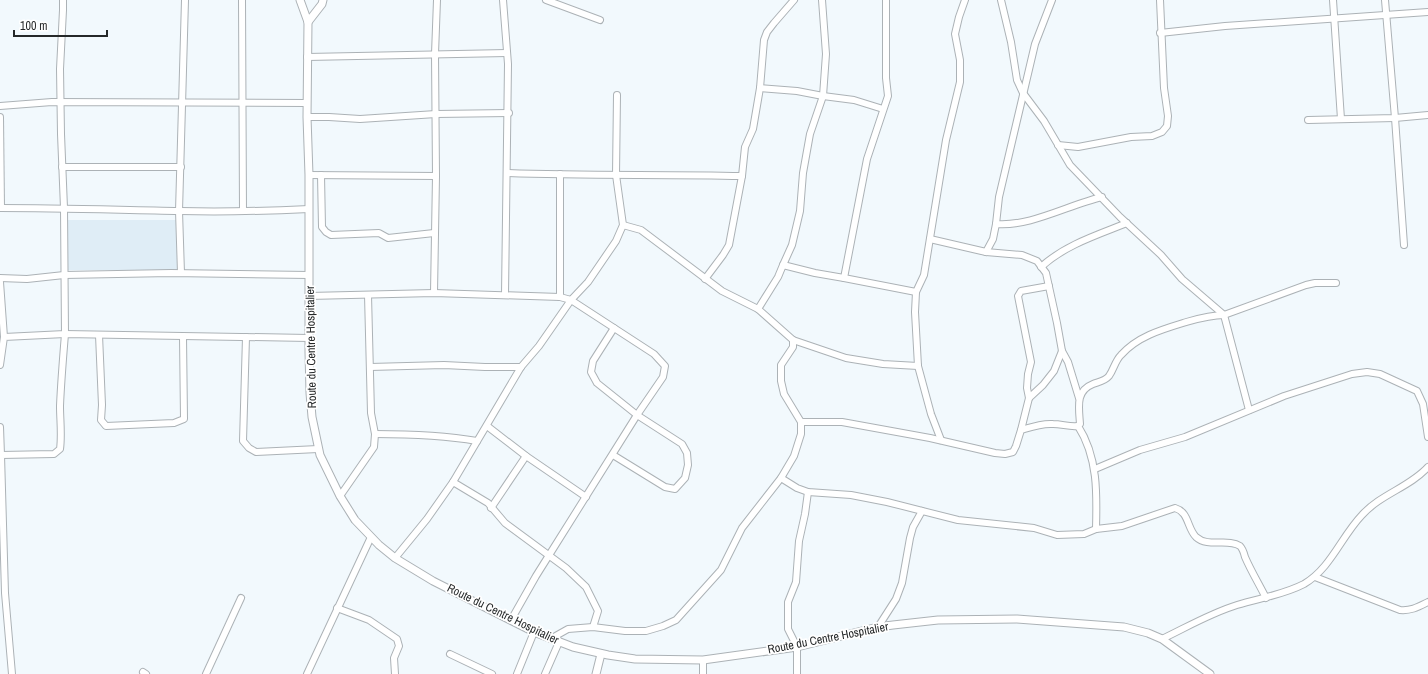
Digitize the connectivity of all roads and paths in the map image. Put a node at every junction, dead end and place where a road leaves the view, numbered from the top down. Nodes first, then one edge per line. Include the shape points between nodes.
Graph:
1 (63, 0) edge
2 (185, 0) edge
3 (242, 0) edge
4 (323, 0) edge
5 (437, 0) edge
6 (503, 0) edge
7 (546, 0) edge
8 (794, 0) edge
9 (822, 0) edge
10 (886, 0) edge
11 (965, 0) edge
12 (1001, 0) edge
13 (1052, 0) edge
14 (1160, 0) edge
15 (1333, 0) edge
16 (1385, 0) edge
17 (302, 3) edge
18 (316, 10) junction
19 (1428, 12) edge
20 (1386, 15) junction
21 (1334, 18) junction
22 (600, 20) dead end
23 (308, 22) junction
24 (1160, 33) junction
25 (507, 53) junction
26 (435, 54) junction
27 (307, 57) junction
28 (760, 88) junction
29 (1023, 93) junction
30 (617, 95) dead end
31 (822, 96) junction
32 (182, 102) junction
33 (61, 103) junction
34 (307, 103) junction
35 (243, 104) junction
36 (0, 106) edge
37 (883, 108) junction
38 (509, 113) junction
39 (436, 114) junction
40 (1428, 115) edge
41 (0, 117) edge
42 (307, 118) junction
43 (1395, 118) junction
44 (1341, 119) junction
45 (1308, 120) dead end
46 (1058, 145) junction
47 (181, 166) junction
48 (62, 167) junction
49 (508, 173) junction
50 (560, 174) junction
51 (309, 175) junction
52 (322, 175) junction
53 (616, 175) junction
54 (436, 176) junction
55 (742, 176) junction
56 (1102, 197) junction
57 (0, 208) edge
58 (64, 208) junction
59 (309, 209) junction
60 (179, 211) junction
61 (243, 211) junction
62 (1127, 223) junction
63 (996, 224) junction
64 (623, 225) junction
65 (434, 233) junction
66 (930, 239) junction
67 (1404, 245) dead end
68 (986, 252) junction
69 (783, 265) junction
70 (1041, 267) junction
71 (181, 274) junction
72 (309, 274) junction
73 (64, 275) junction
74 (0, 278) edge
75 (844, 278) junction
76 (705, 279) junction
77 (0, 282) edge
78 (1336, 283) dead end
79 (1049, 286) junction
80 (916, 292) junction
81 (434, 293) junction
82 (368, 295) junction
83 (506, 295) junction
84 (309, 296) junction
85 (560, 297) junction
86 (571, 300) junction
87 (758, 309) junction
88 (1224, 315) junction
89 (614, 328) junction
90 (65, 334) junction
91 (99, 335) junction
92 (246, 336) junction
93 (4, 337) junction
94 (183, 337) junction
95 (309, 338) junction
96 (793, 340) junction
97 (1062, 351) junction
98 (0, 365) edge
99 (370, 366) junction
100 (918, 366) junction
101 (521, 367) junction
102 (1030, 398) junction
103 (1079, 398) junction
104 (1249, 410) junction
105 (637, 415) junction
106 (801, 422) junction
107 (487, 426) junction
108 (1078, 426) junction
109 (0, 427) edge
110 (1021, 430) junction
111 (375, 434) junction
112 (1428, 437) edge
113 (941, 440) junction
114 (477, 441) junction
115 (318, 450) junction
116 (1, 455) edge
117 (613, 455) junction
118 (526, 456) junction
119 (1428, 467) edge
120 (1095, 469) junction
121 (781, 478) junction
122 (453, 482) junction
123 (808, 492) junction
124 (340, 496) junction
125 (586, 497) junction
126 (491, 508) junction
127 (922, 511) junction
128 (1096, 529) junction
129 (2, 535) edge
130 (371, 537) junction
131 (549, 556) junction
132 (395, 558) junction
133 (1315, 577) junction
134 (241, 598) dead end
135 (1266, 598) junction
136 (1428, 602) edge
137 (337, 608) junction
138 (511, 620) junction
139 (593, 627) junction
140 (878, 627) junction
141 (534, 632) junction
142 (1162, 639) junction
143 (555, 640) junction
144 (797, 647) junction
145 (450, 654) dead end
146 (601, 654) junction
147 (703, 660) junction
148 (12, 674) edge
149 (206, 674) edge
150 (307, 674) edge
151 (395, 674) edge
152 (492, 674) edge
153 (517, 674) edge
154 (545, 674) edge
155 (596, 674) edge
156 (703, 674) edge
157 (798, 674) edge
158 (1210, 674) edge

1 - 33 street
2 - 32 street
3 - 35 street
4 - 18 street
5 - 26 street
6 - 25 street
7 - 22 street
8 - 28 street via 767,32
9 - 31 street via 826,54
10 - 37 street via 888,96
11 - 66 street via 955,34 960,60 960,82 946,140
12 - 29 street via 1017,80
13 - 29 street via 1035,44
14 - 24 street
15 - 21 street
16 - 20 street
17 - 18 street via 310,10
17 - 23 street, Route du Centre Hospitalier
18 - 23 street
19 - 20 street
20 - 21 street
20 - 43 street
21 - 24 street
21 - 44 street
23 - 27 street, Route du Centre Hospitalier
24 - 46 street via 1168,116 1167,126 1162,132 1152,136 1131,137 1078,147
25 - 26 street
25 - 38 street
26 - 27 street
26 - 39 street
27 - 34 street, Route du Centre Hospitalier
28 - 31 street
28 - 55 street via 753,129 745,147
29 - 46 street
29 - 63 street via 999,197
30 - 53 street
31 - 37 street via 854,100
31 - 69 street via 810,134 800,212 792,245
32 - 33 street
32 - 35 street
32 - 47 street
33 - 36 street
33 - 48 street
34 - 35 street
34 - 42 street, Route du Centre Hospitalier
35 - 61 street
37 - 75 street via 868,159
38 - 39 street
38 - 49 street
39 - 42 street via 360,119
39 - 54 street
40 - 43 street
41 - 57 street
42 - 51 street, Route du Centre Hospitalier
43 - 44 street
43 - 67 street
44 - 45 street
46 - 56 street via 1070,165
47 - 48 street
47 - 60 street
48 - 58 street
49 - 50 street
49 - 83 street
50 - 53 street
50 - 85 street
51 - 52 street
51 - 59 street, Route du Centre Hospitalier
52 - 54 street
52 - 65 street via 322,227 326,232 379,233 388,238
53 - 55 street
53 - 64 street
54 - 65 street
55 - 76 street via 729,245
56 - 62 street
56 - 63 street via 1028,221 1008,225
57 - 58 street
58 - 60 street
58 - 73 street
59 - 61 street
59 - 72 street, Route du Centre Hospitalier
60 - 61 street
60 - 71 street
62 - 70 street via 1065,250
62 - 88 street via 1182,279
63 - 68 street via 993,239
64 - 76 street via 641,230
64 - 86 street via 616,241 588,282
65 - 81 street
66 - 68 street
66 - 80 street via 924,275
68 - 70 street via 1022,255 1037,261
69 - 75 street via 815,274
69 - 87 street
70 - 79 street via 1046,273
71 - 72 street
71 - 73 street
72 - 84 street, Route du Centre Hospitalier
73 - 74 street
73 - 90 street
75 - 80 street
76 - 87 street via 722,291
77 - 93 street
78 - 88 street via 1306,285
79 - 97 street
79 - 102 street via 1021,291 1018,296 1031,362 1027,388
80 - 100 street via 914,312
81 - 82 street
81 - 83 street
82 - 84 street
82 - 99 street
83 - 85 street
84 - 95 street, Route du Centre Hospitalier
85 - 86 street
86 - 89 street
86 - 101 street
87 - 96 street
88 - 103 street via 1198,318 1159,330 1138,340 1120,355 1109,376 1087,387
88 - 104 street
89 - 105 street via 593,361 591,372 597,383
89 - 105 street via 654,354 665,366 663,377
90 - 91 street
90 - 93 street
90 - 116 street via 60,449 54,454
91 - 94 street
91 - 94 street via 101,420 106,426 174,423 184,419
92 - 94 street
92 - 95 street
92 - 115 street via 243,441 256,452
93 - 98 street
95 - 115 street, Route du Centre Hospitalier via 310,393
96 - 100 street via 846,358
96 - 106 street via 793,348 781,366 781,381 784,394
97 - 102 street via 1054,370
97 - 103 street
99 - 101 street
99 - 111 street via 371,413
100 - 113 street
101 - 107 street
102 - 110 street
103 - 108 street
104 - 112 street via 1352,374 1367,372 1380,374 1417,391 1423,404
104 - 120 street
105 - 117 street
105 - 117 street via 682,444 687,453 685,478 675,488 665,487
106 - 113 street via 842,422
106 - 121 street via 801,434 794,456
107 - 114 street
107 - 118 street
108 - 110 street via 1044,424
108 - 120 street via 1086,438
109 - 116 street
110 - 113 street via 1013,452 1005,454 995,454
111 - 114 street via 416,434
111 - 124 street via 374,447
114 - 122 street
115 - 124 street, Route du Centre Hospitalier
116 - 129 street
117 - 125 street
118 - 125 street
118 - 126 street
119 - 133 street via 1381,498 1362,515 1330,561
120 - 128 street
121 - 123 street
121 - 139 street via 742,528 721,570 676,620 646,631
122 - 126 street
122 - 132 street
123 - 127 street via 851,495
123 - 144 street via 798,541 796,582 788,602 788,628
124 - 130 street, Route du Centre Hospitalier via 355,520
125 - 131 street
126 - 131 street via 505,523
127 - 128 street via 958,520 1034,528 1057,535 1084,534
127 - 140 street via 913,527 902,583 896,599
128 - 135 street via 1122,526 1175,508 1180,509 1195,536 1200,540 1236,544 1241,547 1252,574
129 - 148 street
130 - 132 street, Route du Centre Hospitalier
130 - 137 street
131 - 138 street
131 - 139 street via 586,587 598,611
132 - 138 street, Route du Centre Hospitalier via 433,581
133 - 135 street via 1283,593
133 - 136 street via 1400,610 1416,608
134 - 149 street
135 - 142 street via 1237,605
137 - 150 street
137 - 151 street via 369,620 397,640 399,646 394,658
138 - 141 street, Route du Centre Hospitalier
139 - 143 street via 568,629
140 - 142 street, Route du Centre Hospitalier via 938,620 1017,619 1124,627
140 - 144 street, Route du Centre Hospitalier
141 - 143 street, Route du Centre Hospitalier
141 - 153 street
142 - 158 street, Route du Centre Hospitalier
143 - 146 street, Route du Centre Hospitalier
143 - 154 street
144 - 147 street, Route du Centre Hospitalier
144 - 157 street
145 - 152 street
146 - 147 street, Route du Centre Hospitalier via 635,659
146 - 155 street
147 - 156 street

